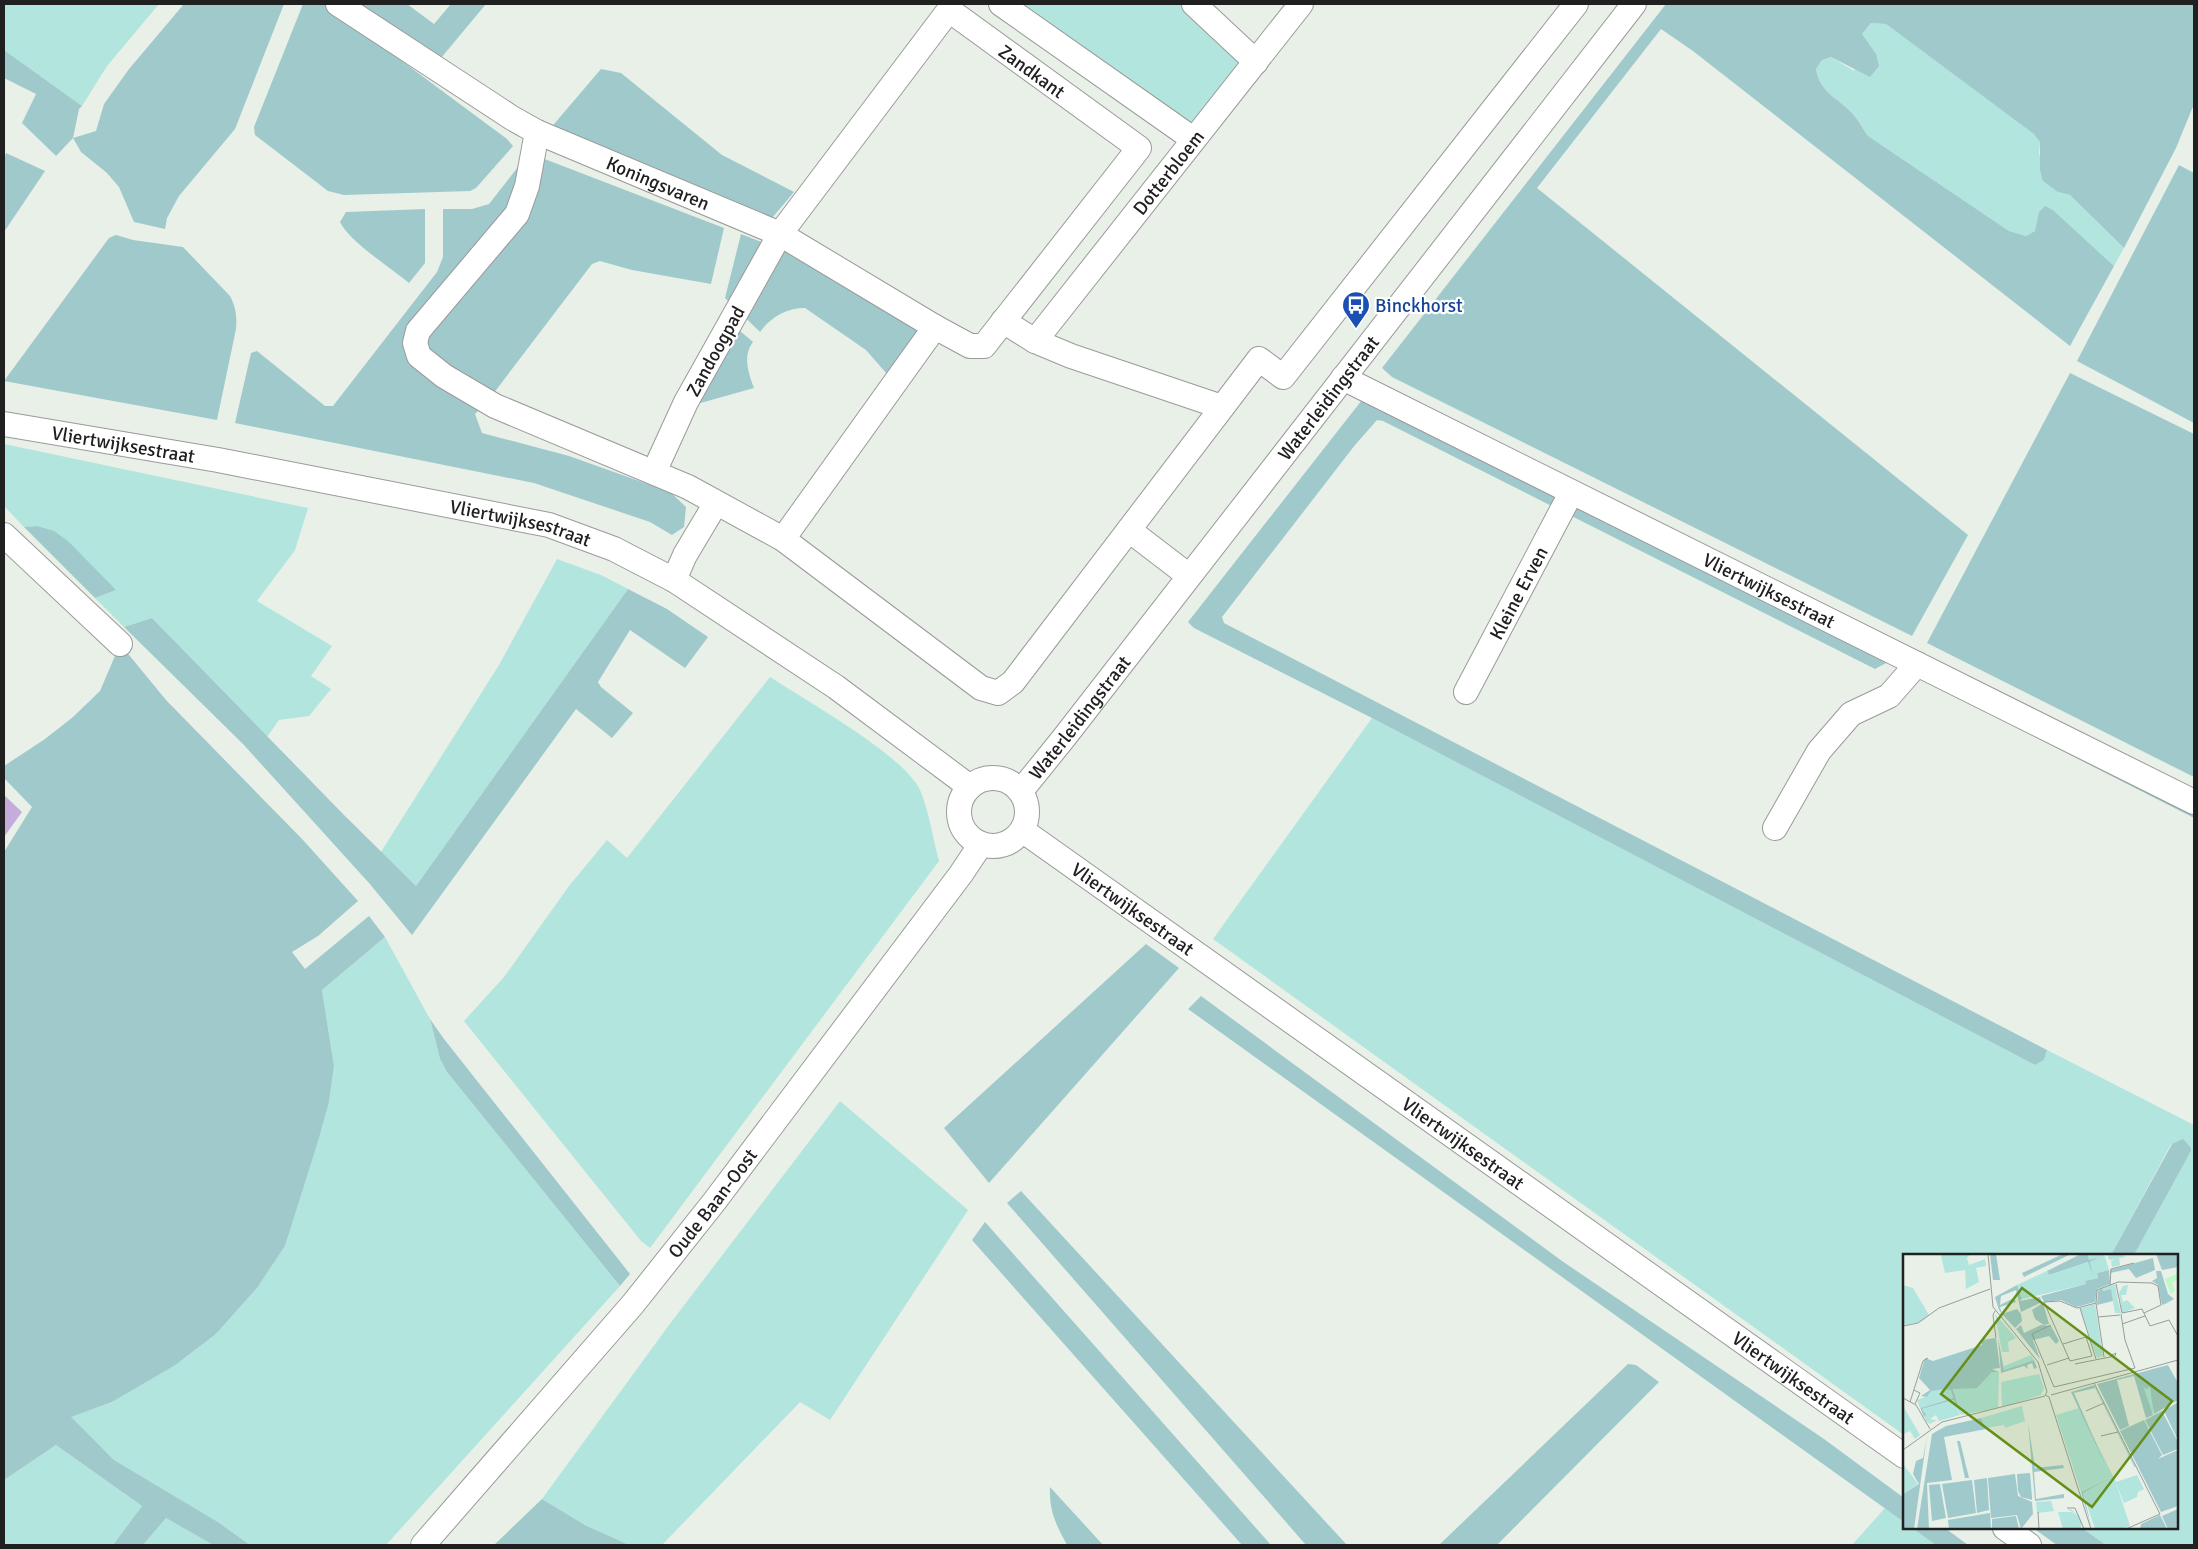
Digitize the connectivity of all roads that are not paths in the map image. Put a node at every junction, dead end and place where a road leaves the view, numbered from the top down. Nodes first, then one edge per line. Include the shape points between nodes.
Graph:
1 (338, 4) edge
2 (1001, 4) edge
3 (1194, 4) edge
4 (1301, 4) edge
5 (1576, 4) edge
6 (1634, 4) edge
7 (951, 7) edge
8 (1256, 62) junction
9 (537, 132) junction
10 (1193, 139) junction
11 (780, 234) junction
12 (1003, 322) junction
13 (935, 327) junction
14 (1035, 341) junction
15 (984, 346) joint
16 (1343, 378) junction
17 (1222, 407) junction
18 (4, 424) edge
19 (654, 472) junction
20 (1572, 493) junction
21 (716, 503) junction
22 (1129, 530) junction
23 (4, 535) edge
24 (783, 539) junction
25 (1189, 576) junction
26 (674, 580) junction
27 (120, 644) dead end
28 (1917, 664) junction
29 (1466, 692) dead end
30 (970, 787) junction
31 (1021, 791) junction
32 (2194, 802) edge
33 (1775, 828) dead end
34 (1022, 830) junction
35 (981, 844) junction
36 (1903, 1455) edge
37 (2006, 1529) edge
38 (423, 1545) edge
39 (2030, 1545) edge

1 - 9 street, Koningsvaren
2 - 10 street, Zandkant
3 - 8 street
4 - 8 street, Dotterbloem
5 - 17 street via 1283,377 1259,359
6 - 16 street, Waterleidingstraat
7 - 11 street, Zandkant
7 - 12 street, Zandkant via 1139,148
8 - 10 street, Dotterbloem
9 - 11 street, Koningsvaren
9 - 19 street via 527,186 517,214 418,332 415,343 419,356 444,376 495,406
10 - 14 street, Dotterbloem
11 - 13 street, Koningsvaren
11 - 19 street, Zandoogpad via 686,402
12 - 14 street
12 - 15 street, Zandkant
13 - 15 street, Koningsvaren via 970,346
13 - 24 street
14 - 17 street
16 - 20 street, Vliertwijksestraat
16 - 25 street, Waterleidingstraat
17 - 22 street
18 - 26 street, Vliertwijksestraat via 218,460 549,525 614,549
19 - 21 street
20 - 28 street, Vliertwijksestraat
20 - 29 street, Kleine Erven
21 - 24 street
21 - 26 street
22 - 24 street via 1013,682 998,693 981,688
22 - 25 street
23 - 27 street
25 - 31 street, Waterleidingstraat
26 - 30 street, Vliertwijksestraat via 836,687
28 - 32 street, Vliertwijksestraat
28 - 33 street via 1890,696 1850,714 1819,751
30 - 31 street via 981,780 993,778 1006,780
30 - 35 street via 959,806 959,818 963,829
31 - 34 street via 1028,810
34 - 35 street via 1004,844
34 - 36 street, Vliertwijksestraat
35 - 38 street, Oude Baan-Oost via 714,1202 633,1304
37 - 39 street

